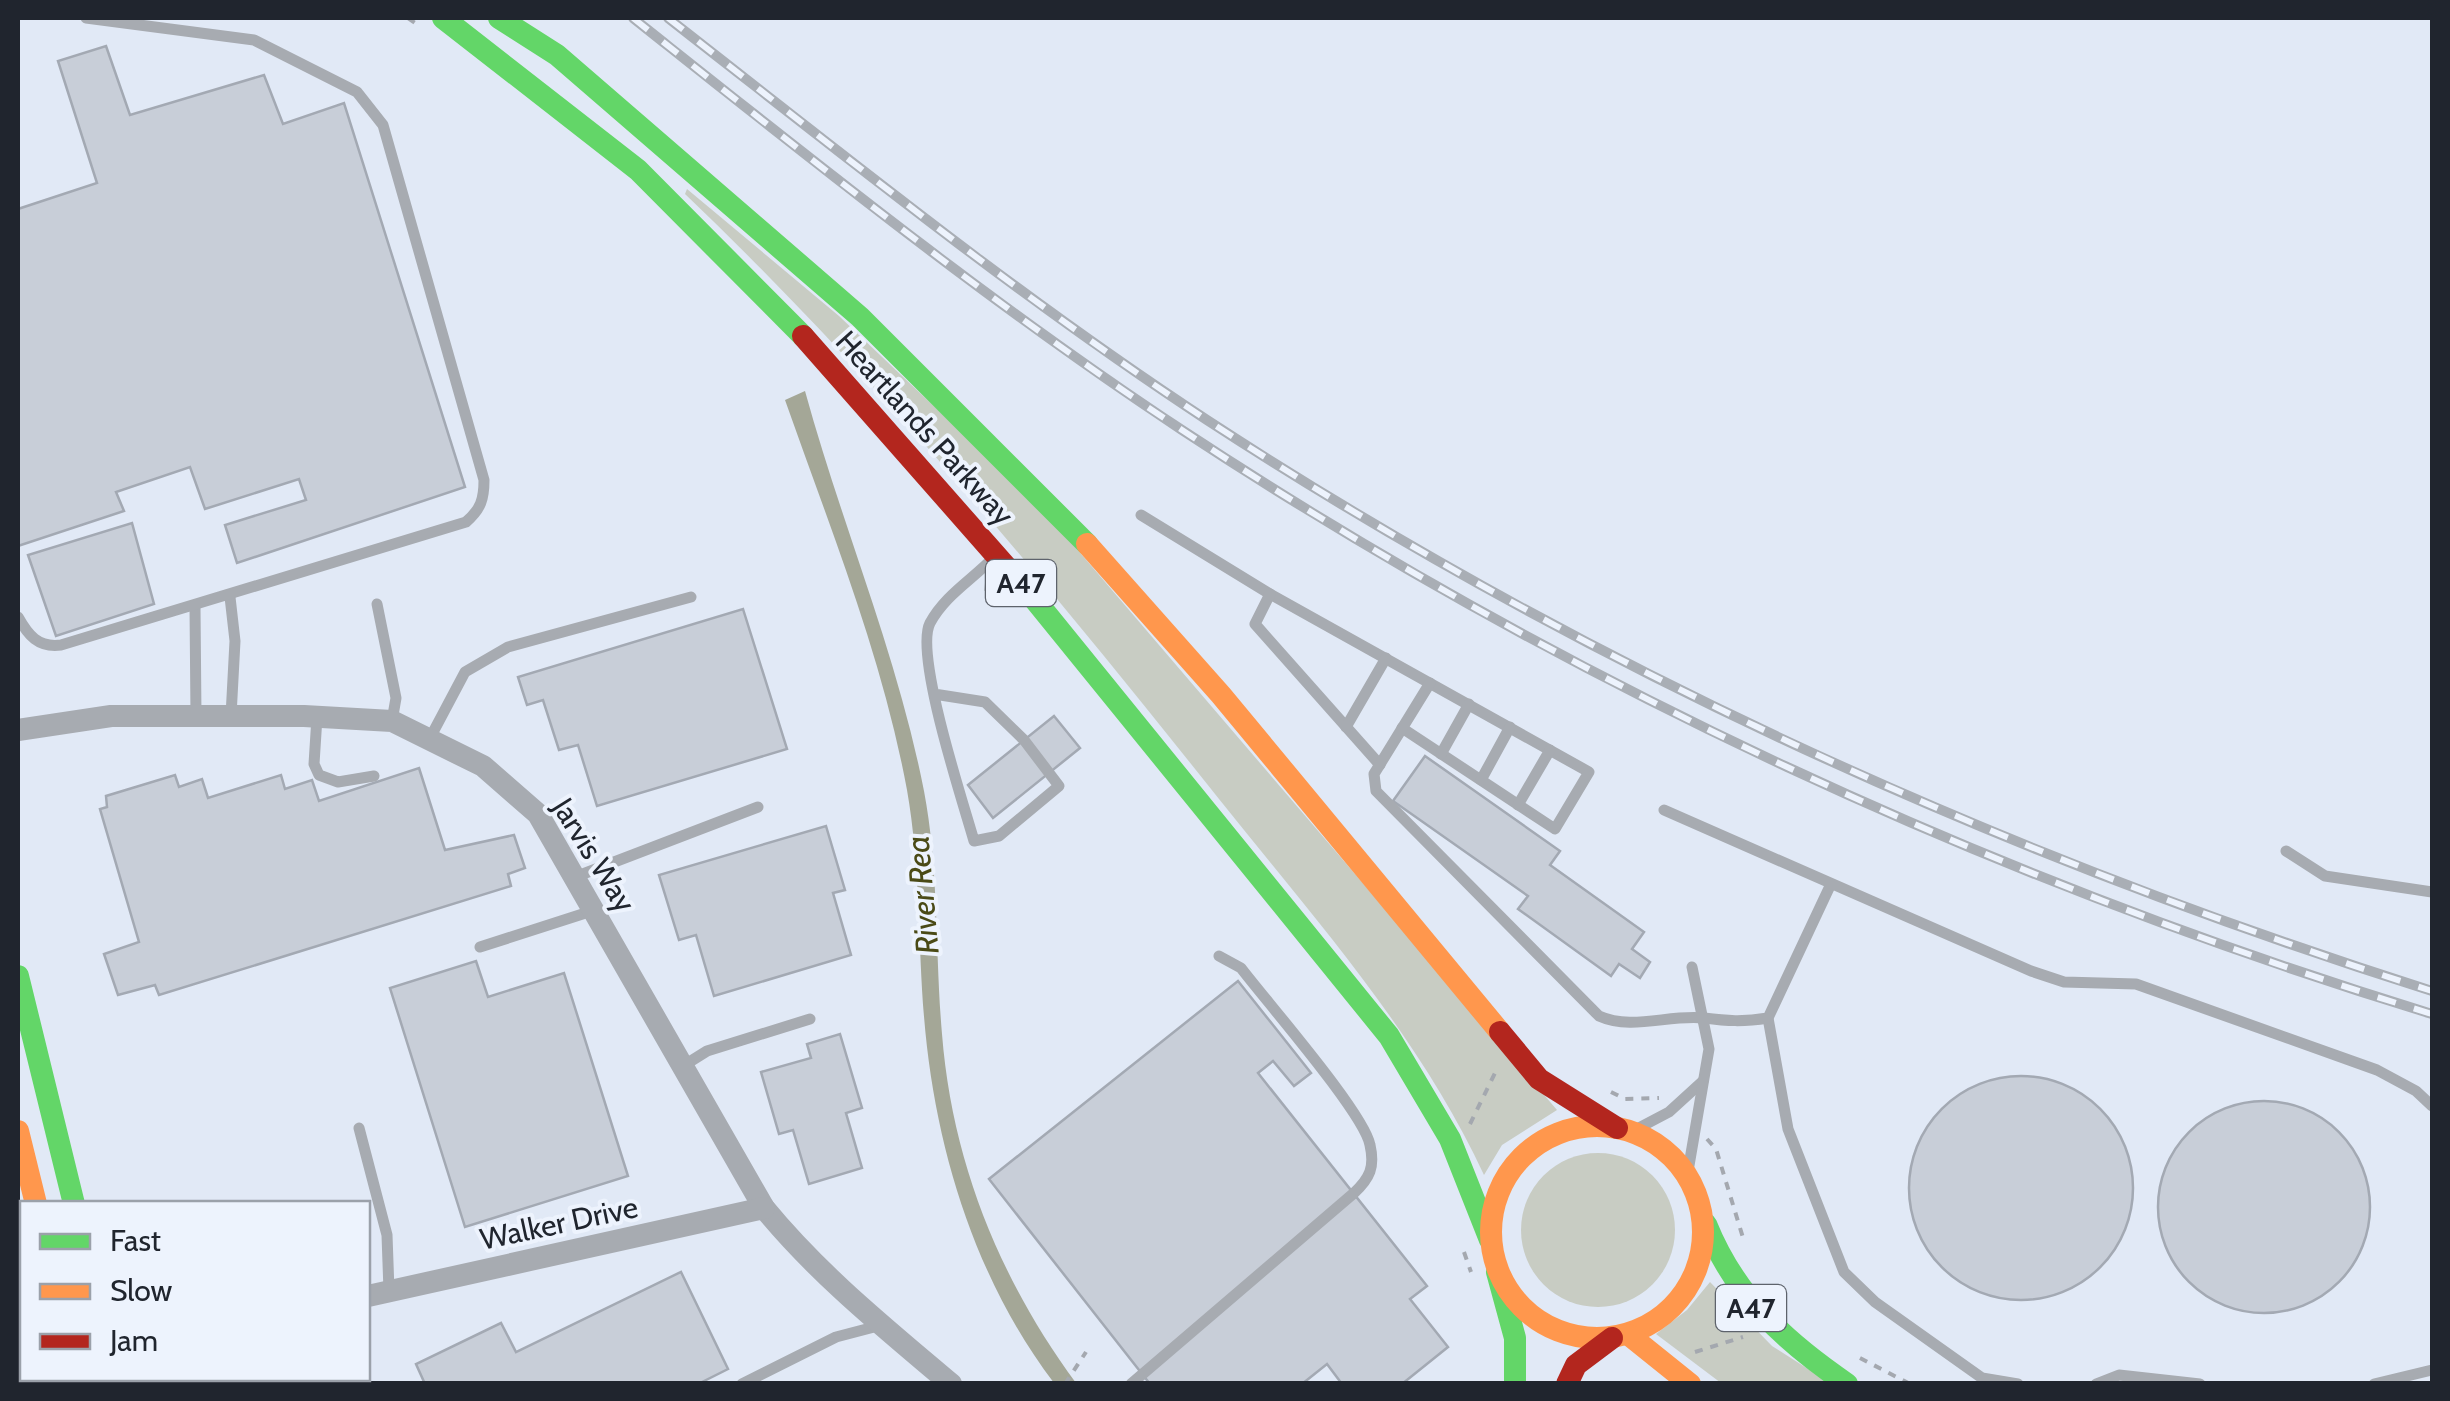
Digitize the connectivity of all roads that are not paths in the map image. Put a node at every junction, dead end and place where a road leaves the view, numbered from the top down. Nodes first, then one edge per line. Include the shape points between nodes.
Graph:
1 (86, 18) edge
2 (443, 18) edge
3 (499, 18) edge
4 (1141, 515) dead end
5 (992, 560) junction
6 (1270, 594) junction
7 (692, 596) dead end
8 (230, 597) junction
9 (377, 604) dead end
10 (196, 607) junction
11 (18, 616) edge
12 (1386, 658) junction
13 (1430, 682) junction
14 (934, 694) junction
15 (1469, 704) junction
16 (196, 716) junction
17 (230, 716) junction
18 (317, 717) junction
19 (392, 721) junction
20 (1346, 726) junction
21 (1510, 727) junction
22 (1402, 728) junction
23 (18, 730) edge
24 (430, 738) junction
25 (1550, 750) junction
26 (1441, 754) junction
27 (1380, 765) junction
28 (374, 776) dead end
29 (1481, 780) junction
30 (1518, 805) junction
31 (758, 807) dead end
32 (1664, 810) dead end
33 (2286, 851) dead end
34 (575, 877) junction
35 (1830, 886) junction
36 (2432, 892) edge
37 (595, 910) junction
38 (480, 947) dead end
39 (1219, 956) dead end
40 (1692, 967) dead end
41 (18, 976) edge
42 (1704, 1018) junction
43 (1768, 1018) junction
44 (810, 1019) dead end
45 (683, 1066) junction
46 (1703, 1082) junction
47 (2432, 1106) edge
48 (359, 1128) dead end
49 (1624, 1130) junction
50 (18, 1132) edge
51 (1687, 1177) junction
52 (1698, 1200) junction
53 (35, 1201) edge
54 (73, 1201) edge
55 (764, 1208) junction
56 (1490, 1240) junction
57 (1498, 1272) junction
58 (378, 1293) edge
59 (878, 1326) junction
60 (1621, 1337) junction
61 (2432, 1370) edge
62 (742, 1384) edge
63 (950, 1384) edge
64 (1131, 1384) edge
65 (1515, 1384) edge
66 (1567, 1384) edge
67 (1690, 1384) edge
68 (1846, 1384) edge
69 (2018, 1384) edge
70 (2096, 1384) edge
71 (2200, 1384) edge
72 (2374, 1384) edge

1 - 8 lane via 254,40 357,92 383,125 484,480 479,511 466,522
2 - 5 main road, Heartlands Parkway / A47 via 638,170 839,372
3 - 49 main road, Heartlands Parkway / A47 via 557,56 860,317 1050,502 1220,695 1538,1079
4 - 6 lane
5 - 14 lane via 944,600 927,628
5 - 56 main road, Heartlands Parkway / A47 via 1389,1036 1450,1139
6 - 12 lane
6 - 20 lane via 1256,624
7 - 24 lane via 508,646 466,672
8 - 10 lane
8 - 17 lane
9 - 19 lane via 396,698
10 - 11 lane via 52,646 29,636
10 - 16 lane
12 - 13 lane
12 - 20 lane
13 - 15 lane
13 - 22 lane
14 - 14 lane via 974,841 998,836 1059,786 985,702
15 - 21 lane
15 - 26 lane
16 - 17 street, Jarvis Way
16 - 23 street, Jarvis Way via 111,716
17 - 18 street, Jarvis Way
18 - 19 street, Jarvis Way
18 - 28 lane via 318,775 338,782
19 - 24 street, Jarvis Way
20 - 27 lane
21 - 25 lane
21 - 29 lane
22 - 26 lane
22 - 27 lane
24 - 34 street, Jarvis Way via 483,766 538,814
25 - 30 lane
25 - 30 lane via 1589,772 1555,829
26 - 29 lane
27 - 42 lane via 1376,791 1599,1016 1614,1023
29 - 30 lane
31 - 34 lane
32 - 35 lane
33 - 36 lane via 2325,876
34 - 37 street, Jarvis Way
35 - 43 lane
35 - 47 lane via 2031,971 2064,982 2136,984 2376,1070
37 - 38 lane
37 - 45 street, Jarvis Way
39 - 64 lane via 1240,968 1344,1102 1370,1140 1373,1165 1354,1193
40 - 42 lane
41 - 54 main road
42 - 43 lane via 1723,1024
42 - 46 lane via 1709,1049
43 - 69 lane via 1788,1128 1844,1272 1982,1378
44 - 45 lane via 706,1051
45 - 55 street, Jarvis Way
46 - 49 lane via 1669,1112
46 - 51 lane
48 - 58 lane via 387,1235
49 - 51 main road via 1660,1146
49 - 56 main road via 1585,1126 1554,1134 1526,1152 1500,1186
50 - 53 main road
51 - 52 main road
52 - 60 main road via 1703,1238 1696,1270 1678,1302
52 - 68 main road, A47 via 1719,1263 1766,1322
55 - 58 street, Walker Drive
55 - 59 street, Jarvis Way
56 - 57 main road
57 - 60 main road via 1522,1309 1552,1329 1584,1338
57 - 65 main road via 1515,1338
59 - 62 lane via 836,1337
59 - 63 street, Jarvis Way
60 - 66 main road via 1576,1365
60 - 67 main road
61 - 72 lane
70 - 71 lane via 2119,1375

